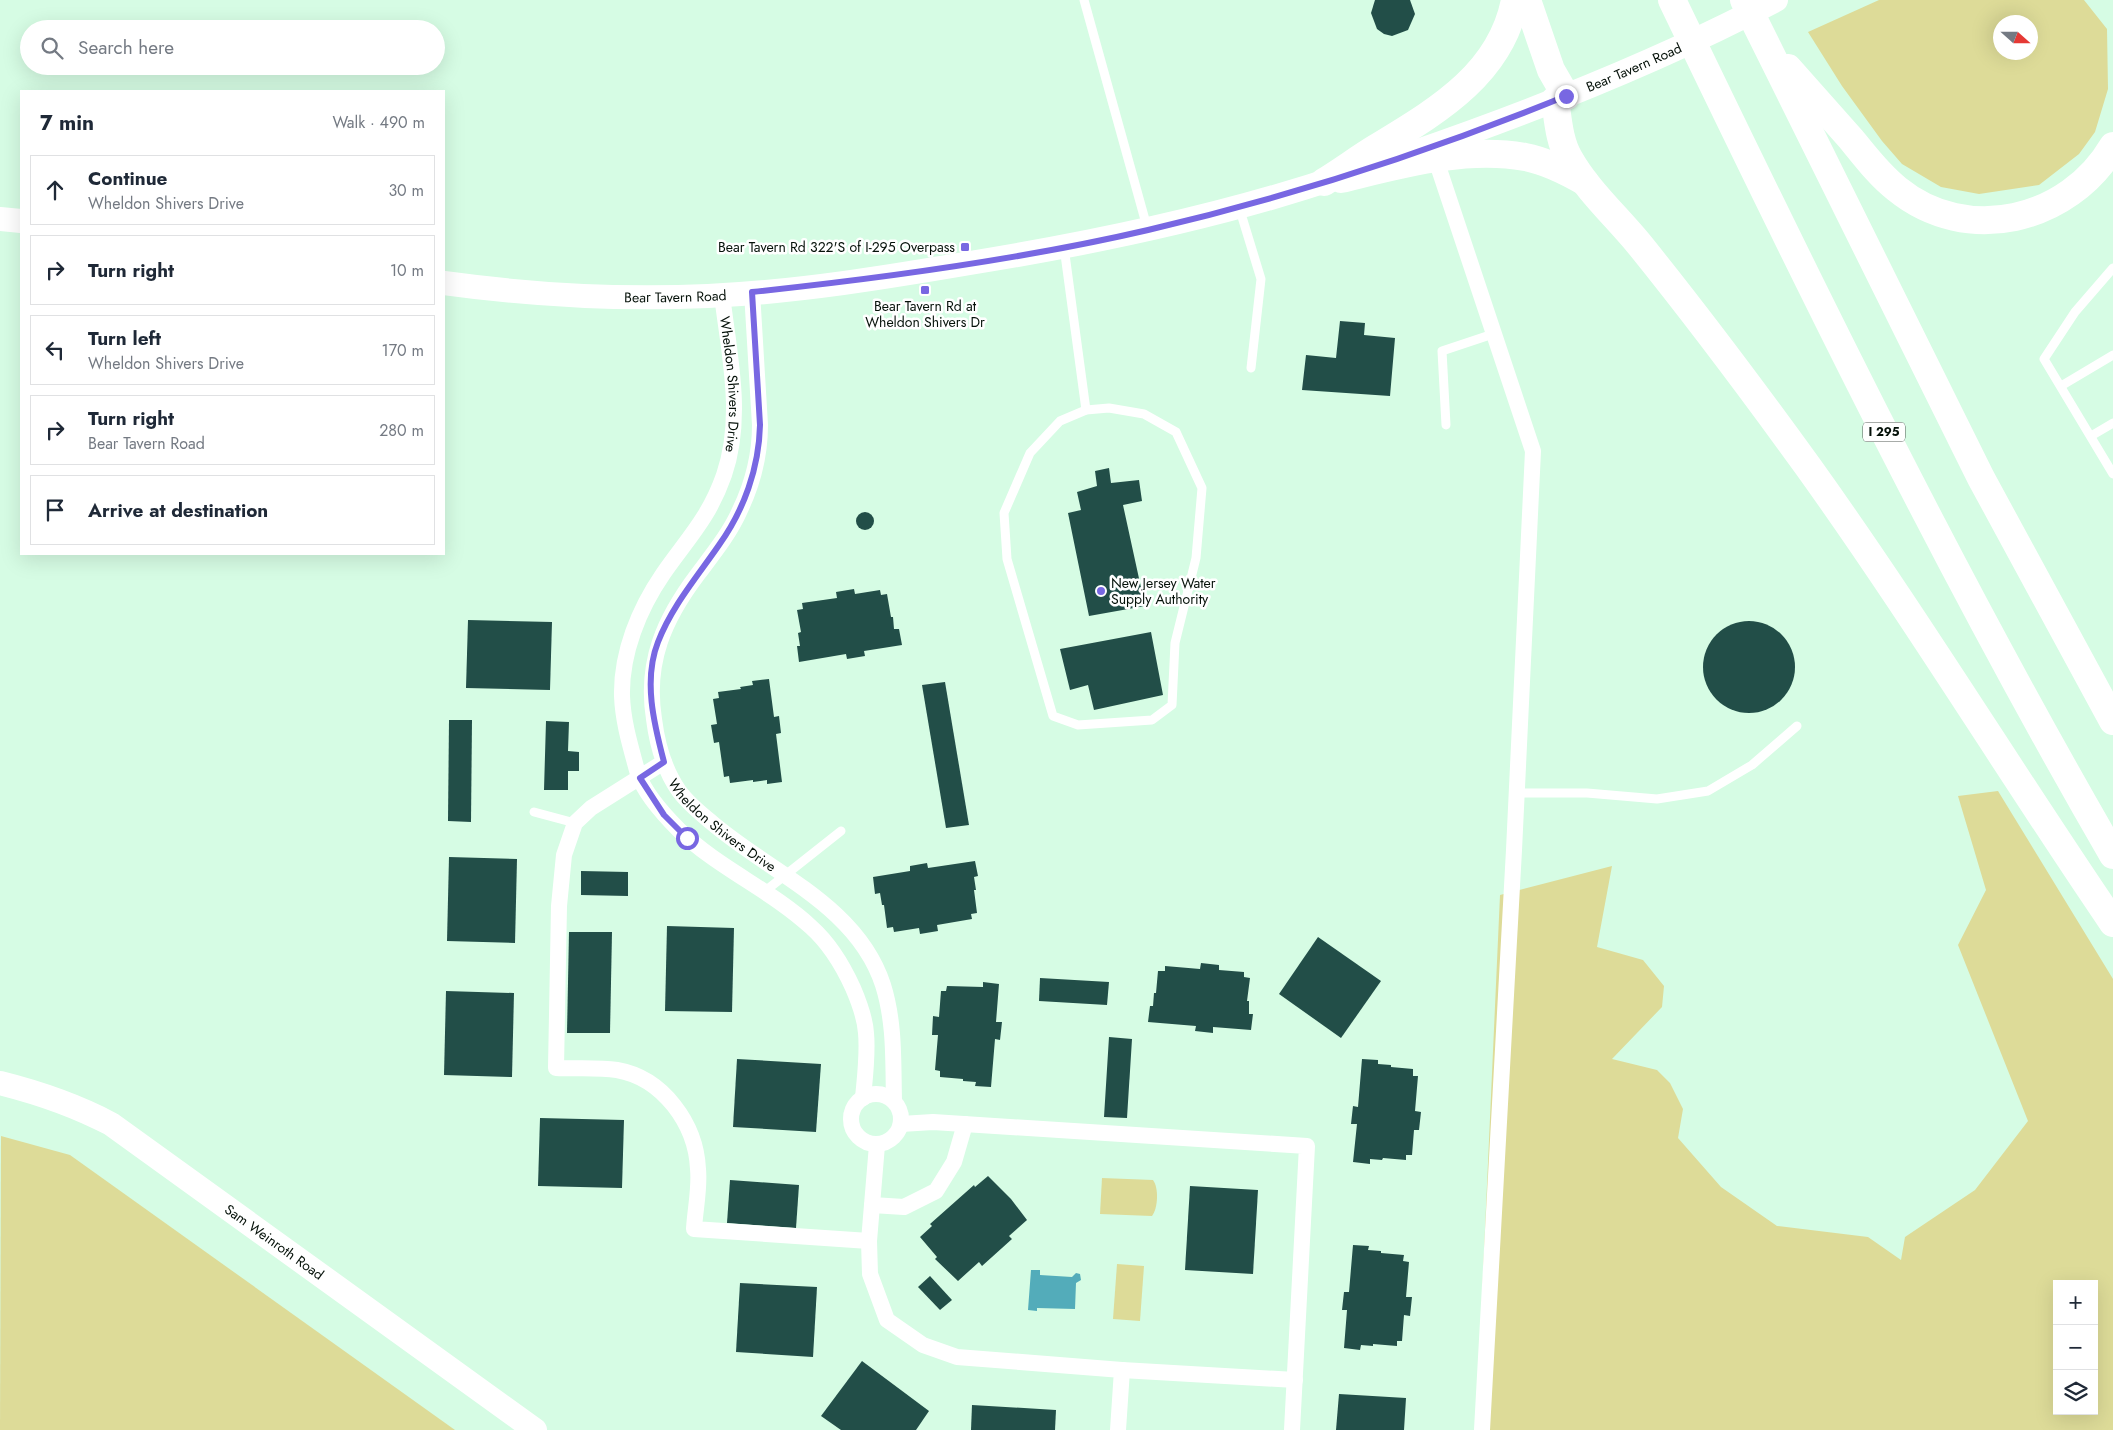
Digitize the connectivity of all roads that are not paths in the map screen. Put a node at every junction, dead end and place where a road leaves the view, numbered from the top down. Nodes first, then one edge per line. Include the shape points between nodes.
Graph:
1 (1084, 0) edge
2 (1515, 0) edge
3 (1527, 0) edge
4 (1672, 0) edge
5 (1744, 0) edge
6 (1776, 0) edge
7 (1764, 42) junction
8 (1561, 98) junction
9 (2113, 146) edge
10 (1434, 153) junction
11 (1324, 182) junction
12 (1587, 184) junction
13 (1239, 206) junction
14 (0, 218) edge
15 (20, 222) edge
16 (1148, 230) junction
17 (1064, 247) junction
18 (2113, 268) edge
19 (445, 283) edge
20 (752, 292) junction
21 (722, 295) junction
22 (1493, 334) junction
23 (2113, 355) edge
24 (1251, 368) dead end
25 (2061, 386) junction
26 (1086, 410) junction
27 (2113, 423) edge
28 (1446, 425) dead end
29 (2091, 436) junction
30 (2113, 474) edge
31 (2113, 721) edge
32 (1797, 726) dead end
33 (664, 762) junction
34 (640, 778) junction
35 (1517, 794) junction
36 (534, 812) dead end
37 (575, 823) junction
38 (841, 831) dead end
39 (2113, 855) edge
40 (784, 876) junction
41 (764, 892) junction
42 (2113, 923) edge
43 (0, 1083) edge
44 (863, 1098) junction
45 (894, 1101) junction
46 (901, 1124) junction
47 (965, 1124) junction
48 (877, 1145) junction
49 (872, 1205) junction
50 (869, 1241) junction
51 (1122, 1370) junction
52 (1295, 1380) junction
53 (535, 1430) edge
54 (1118, 1430) edge
55 (1292, 1430) edge
56 (1482, 1430) edge

1 - 16 lane
2 - 11 highway via 1497,48 1465,88 1431,115
3 - 8 highway
4 - 39 highway, I 295 via 1905,474 1973,604
5 - 7 highway
6 - 8 street, Bear Tavern Road via 1662,56
7 - 9 highway via 1886,180 1910,198 1948,214 1975,220 2005,219 2050,207 2084,183
7 - 31 highway via 1981,478
8 - 10 street, Bear Tavern Road
8 - 12 highway via 1565,149
10 - 11 highway
10 - 12 highway via 1526,157 1568,172
10 - 22 street
11 - 13 street, Bear Tavern Road
12 - 42 highway via 1644,252 1808,468 1939,657
13 - 16 street, Bear Tavern Road
13 - 24 lane via 1261,279
14 - 15 street
16 - 17 street, Bear Tavern Road
17 - 20 street, Bear Tavern Road via 913,273
17 - 26 lane
18 - 25 lane via 2075,312 2044,359
19 - 21 street, Bear Tavern Road via 566,296
20 - 21 street, Bear Tavern Road
20 - 33 street, Wheldon Shivers Drive via 760,445 740,512 675,607 658,643 652,667 651,695
21 - 34 street, Wheldon Shivers Drive via 735,422 732,442 710,510 662,575 630,638 622,695 626,732
22 - 28 lane via 1442,351
22 - 35 street via 1533,450
23 - 25 lane
25 - 29 lane
26 - 26 lane via 1109,408 1144,414 1176,432 1202,488 1196,558 1175,643 1172,705 1152,720 1078,725 1053,716 1007,559 1004,513 1030,454 1060,421
27 - 29 lane
29 - 30 lane
32 - 35 lane via 1752,765 1708,791 1657,799 1587,793
33 - 34 street
33 - 40 street, Wheldon Shivers Drive via 679,791 702,814
34 - 37 street via 591,808
34 - 41 street, Wheldon Shivers Drive via 664,815 687,838
35 - 56 street
36 - 37 lane
37 - 50 street via 564,855 559,906 556,1068 618,1070 648,1082 670,1100 688,1125 697,1152 699,1170 694,1229
38 - 40 lane
40 - 41 lane
40 - 45 street, Wheldon Shivers Drive via 830,907 869,955 883,984 890,1015
41 - 44 street, Wheldon Shivers Drive via 811,927 833,952 849,979 861,1007 866,1032
43 - 53 street, Sam Weinroth Road via 51,1097 112,1124
44 - 45 street via 879,1094
44 - 48 street via 852,1110 852,1127 861,1140
45 - 46 street
46 - 47 street
46 - 48 street via 892,1139
47 - 49 street via 954,1162 936,1191 904,1207
47 - 52 street via 1307,1146
48 - 49 street
49 - 50 street
50 - 51 street via 870,1274 887,1320 924,1345 958,1357
51 - 52 street
51 - 54 street
52 - 55 street

